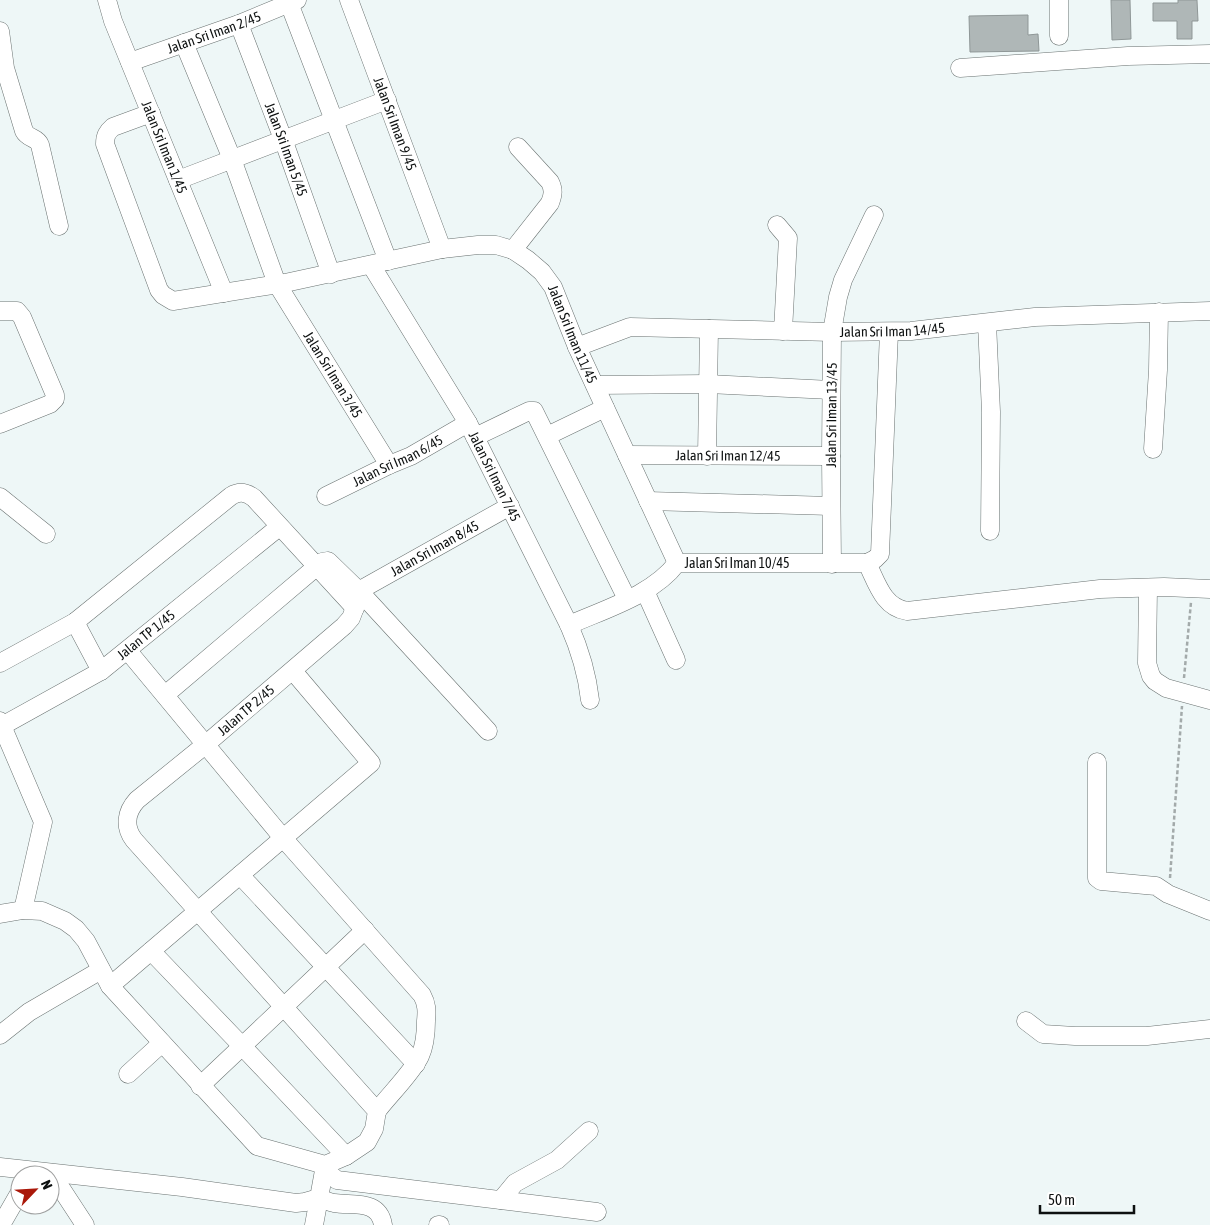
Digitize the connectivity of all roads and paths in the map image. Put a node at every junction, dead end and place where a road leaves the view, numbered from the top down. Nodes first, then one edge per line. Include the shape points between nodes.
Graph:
1 (107, 0) edge
2 (349, 0) edge
3 (1059, 0) edge
4 (293, 2) edge
5 (239, 24) junction
6 (0, 31) edge
7 (1059, 36) dead end
8 (184, 43) junction
9 (1210, 54) edge
10 (130, 62) junction
11 (960, 68) dead end
12 (387, 100) junction
13 (151, 113) junction
14 (334, 120) junction
15 (283, 139) junction
16 (518, 146) dead end
17 (232, 159) junction
18 (178, 180) junction
19 (874, 215) dead end
20 (776, 225) dead end
21 (59, 226) dead end
22 (442, 249) junction
23 (513, 250) junction
24 (388, 261) junction
25 (371, 266) junction
26 (331, 274) junction
27 (276, 284) junction
28 (224, 293) junction
29 (0, 311) edge
30 (1210, 311) edge
31 (1159, 312) junction
32 (987, 323) junction
33 (709, 329) junction
34 (783, 331) junction
35 (832, 332) junction
36 (890, 332) junction
37 (577, 347) junction
38 (708, 384) junction
39 (594, 385) junction
40 (831, 390) junction
41 (605, 408) junction
42 (0, 424) edge
43 (472, 430) junction
44 (547, 436) junction
45 (1152, 449) dead end
46 (627, 455) junction
47 (706, 456) junction
48 (830, 456) junction
49 (389, 465) junction
50 (326, 496) dead end
51 (0, 497) edge
52 (648, 501) junction
53 (510, 506) junction
54 (832, 506) junction
55 (279, 527) junction
56 (990, 531) dead end
57 (46, 534) dead end
58 (678, 563) junction
59 (867, 563) junction
60 (832, 564) junction
61 (318, 567) junction
62 (1148, 588) junction
63 (1192, 588) junction
64 (1210, 589) edge
65 (645, 591) junction
66 (626, 599) junction
67 (358, 600) junction
68 (75, 622) junction
69 (569, 625) junction
70 (128, 650) junction
71 (676, 660) dead end
72 (0, 662) edge
73 (101, 671) junction
74 (293, 671) junction
75 (165, 694) junction
76 (1183, 694) junction
77 (590, 700) dead end
78 (1210, 700) edge
79 (1, 724) edge
80 (488, 730) dead end
81 (205, 745) junction
82 (1097, 762) dead end
83 (283, 838) junction
84 (240, 875) junction
85 (1168, 894) junction
86 (23, 910) junction
87 (1210, 911) edge
88 (197, 912) junction
89 (0, 914) edge
90 (365, 930) junction
91 (151, 951) junction
92 (326, 967) junction
93 (101, 970) junction
94 (110, 986) junction
95 (283, 1007) junction
96 (1026, 1021) dead end
97 (1210, 1030) edge
98 (0, 1035) edge
99 (162, 1043) junction
100 (242, 1046) junction
101 (416, 1064) junction
102 (128, 1074) dead end
103 (200, 1086) junction
104 (376, 1111) junction
105 (589, 1131) dead end
106 (346, 1156) junction
107 (325, 1168) junction
108 (60, 1174) edge
109 (60, 1187) edge
110 (318, 1198) junction
111 (500, 1200) junction
112 (10, 1209) edge
113 (597, 1212) dead end
114 (1, 1225) edge
115 (85, 1225) edge
116 (314, 1225) edge
117 (383, 1225) edge

1 - 10 street, Jalan Sri Iman 1/45
2 - 12 street, Jalan Sri Iman 9/45
3 - 7 street
4 - 5 street, Jalan Sri Iman 2/45
4 - 14 street
5 - 8 street, Jalan Sri Iman 2/45
5 - 15 street, Jalan Sri Iman 5/45
6 - 21 street via 5,68 24,131 40,145
8 - 10 street, Jalan Sri Iman 2/45
8 - 17 street, Jalan Sri Iman 3/45
9 - 11 street via 1128,56
10 - 13 street, Jalan Sri Iman 1/45
12 - 14 street
12 - 22 street, Jalan Sri Iman 9/45
13 - 18 street, Jalan Sri Iman 1/45
13 - 28 street, Jalan Sri Iman 11/45 via 113,127 105,137 105,144 159,290 173,301
14 - 15 street
14 - 24 street
15 - 17 street
15 - 26 street, Jalan Sri Iman 5/45
16 - 23 street via 550,182 553,196
17 - 18 street
17 - 27 street, Jalan Sri Iman 3/45
18 - 28 street, Jalan Sri Iman 1/45
19 - 35 street, Jalan Sri Iman 13/45 via 844,280
20 - 34 street via 788,238
22 - 23 street, Jalan Sri Iman 11/45 via 496,245
22 - 24 street, Jalan Sri Iman 11/45
23 - 37 street, Jalan Sri Iman 11/45 via 542,272 552,286
24 - 25 street, Jalan Sri Iman 11/45
25 - 26 street, Jalan Sri Iman 11/45
25 - 43 street, Jalan Sri Iman 7/45
26 - 27 street, Jalan Sri Iman 11/45
27 - 28 street, Jalan Sri Iman 11/45
27 - 49 street, Jalan Sri Iman 3/45
29 - 42 street via 17,311 22,317 55,395 50,404
30 - 31 street, Jalan Sri Iman 14/45
31 - 32 street, Jalan Sri Iman 14/45 via 1035,317
31 - 45 street
32 - 36 street, Jalan Sri Iman 14/45
32 - 56 street via 991,412
33 - 34 street, Jalan Sri Iman 14/45
33 - 37 street, Jalan Sri Iman 14/45 via 630,327
33 - 38 street
34 - 35 street, Jalan Sri Iman 14/45
35 - 36 street, Jalan Sri Iman 14/45
35 - 40 street, Jalan Sri Iman 13/45
36 - 59 street via 880,554
37 - 39 street, Jalan Sri Iman 11/45
38 - 39 street
38 - 40 street
38 - 47 street
39 - 41 street, Jalan Sri Iman 11/45
40 - 48 street, Jalan Sri Iman 13/45
41 - 44 street
41 - 46 street, Jalan Sri Iman 11/45
43 - 44 street, Jalan Sri Iman 6/45 via 532,410
43 - 49 street, Jalan Sri Iman 6/45
43 - 53 street, Jalan Sri Iman 7/45
44 - 66 street
46 - 47 street, Jalan Sri Iman 12/45
46 - 52 street, Jalan Sri Iman 11/45
47 - 48 street, Jalan Sri Iman 12/45
48 - 54 street, Jalan Sri Iman 13/45
49 - 50 street, Jalan Sri Iman 6/45
51 - 57 street
52 - 54 street
52 - 58 street, Jalan Sri Iman 11/45
53 - 67 street, Jalan Sri Iman 8/45 via 367,586
53 - 69 street, Jalan Sri Iman 7/45
54 - 60 street, Jalan Sri Iman 13/45
55 - 61 street
55 - 68 street via 250,495 235,494
55 - 70 street, Jalan TP 1/45
58 - 60 street, Jalan Sri Iman 10/45
58 - 65 street, Jalan Sri Iman 10/45 via 662,580
59 - 60 street, Jalan Sri Iman 10/45
59 - 62 street via 887,601 893,607 907,611 1100,589
61 - 67 street via 325,561 330,562
61 - 75 street
62 - 63 street
62 - 76 street via 1148,670 1160,685
63 - 64 street
63 - 76 path
65 - 66 street, Jalan Sri Iman 10/45
65 - 71 street
66 - 69 street, Jalan Sri Iman 10/45
67 - 74 street, Jalan TP 2/45 via 344,626
67 - 80 street
68 - 72 street
68 - 73 street
69 - 77 street, Jalan Sri Iman 7/45 via 587,674
70 - 73 street, Jalan TP 1/45
70 - 75 street
73 - 79 street, Jalan TP 1/45
74 - 81 street, Jalan TP 2/45
74 - 83 street via 371,763
75 - 81 street
76 - 78 street
76 - 85 path
79 - 86 street via 43,822
81 - 83 street
81 - 88 street, Jalan TP 2/45 via 137,800 127,822 132,838
82 - 85 street via 1097,878 1156,886
83 - 84 street
83 - 90 street
84 - 88 street
84 - 92 street
85 - 87 street
86 - 89 street
86 - 93 street via 42,910 65,920 83,936
88 - 91 street
88 - 95 street
90 - 92 street
90 - 101 street via 424,999 427,1007 426,1034
91 - 94 street
91 - 100 street
92 - 95 street
92 - 101 street
93 - 94 street
93 - 98 street via 29,1012
94 - 99 street
95 - 100 street
95 - 104 street
96 - 97 street via 1043,1034 1075,1036 1147,1036
99 - 102 street
99 - 103 street
100 - 103 street
100 - 106 street
101 - 104 street
103 - 107 street via 257,1146
104 - 106 street via 370,1138
105 - 111 street via 557,1160 515,1183
106 - 107 street
107 - 110 street
107 - 111 street via 337,1180
108 - 110 street via 296,1203
109 - 115 street
110 - 116 street
110 - 117 street via 334,1203 367,1205 377,1210
111 - 113 street
112 - 114 street

